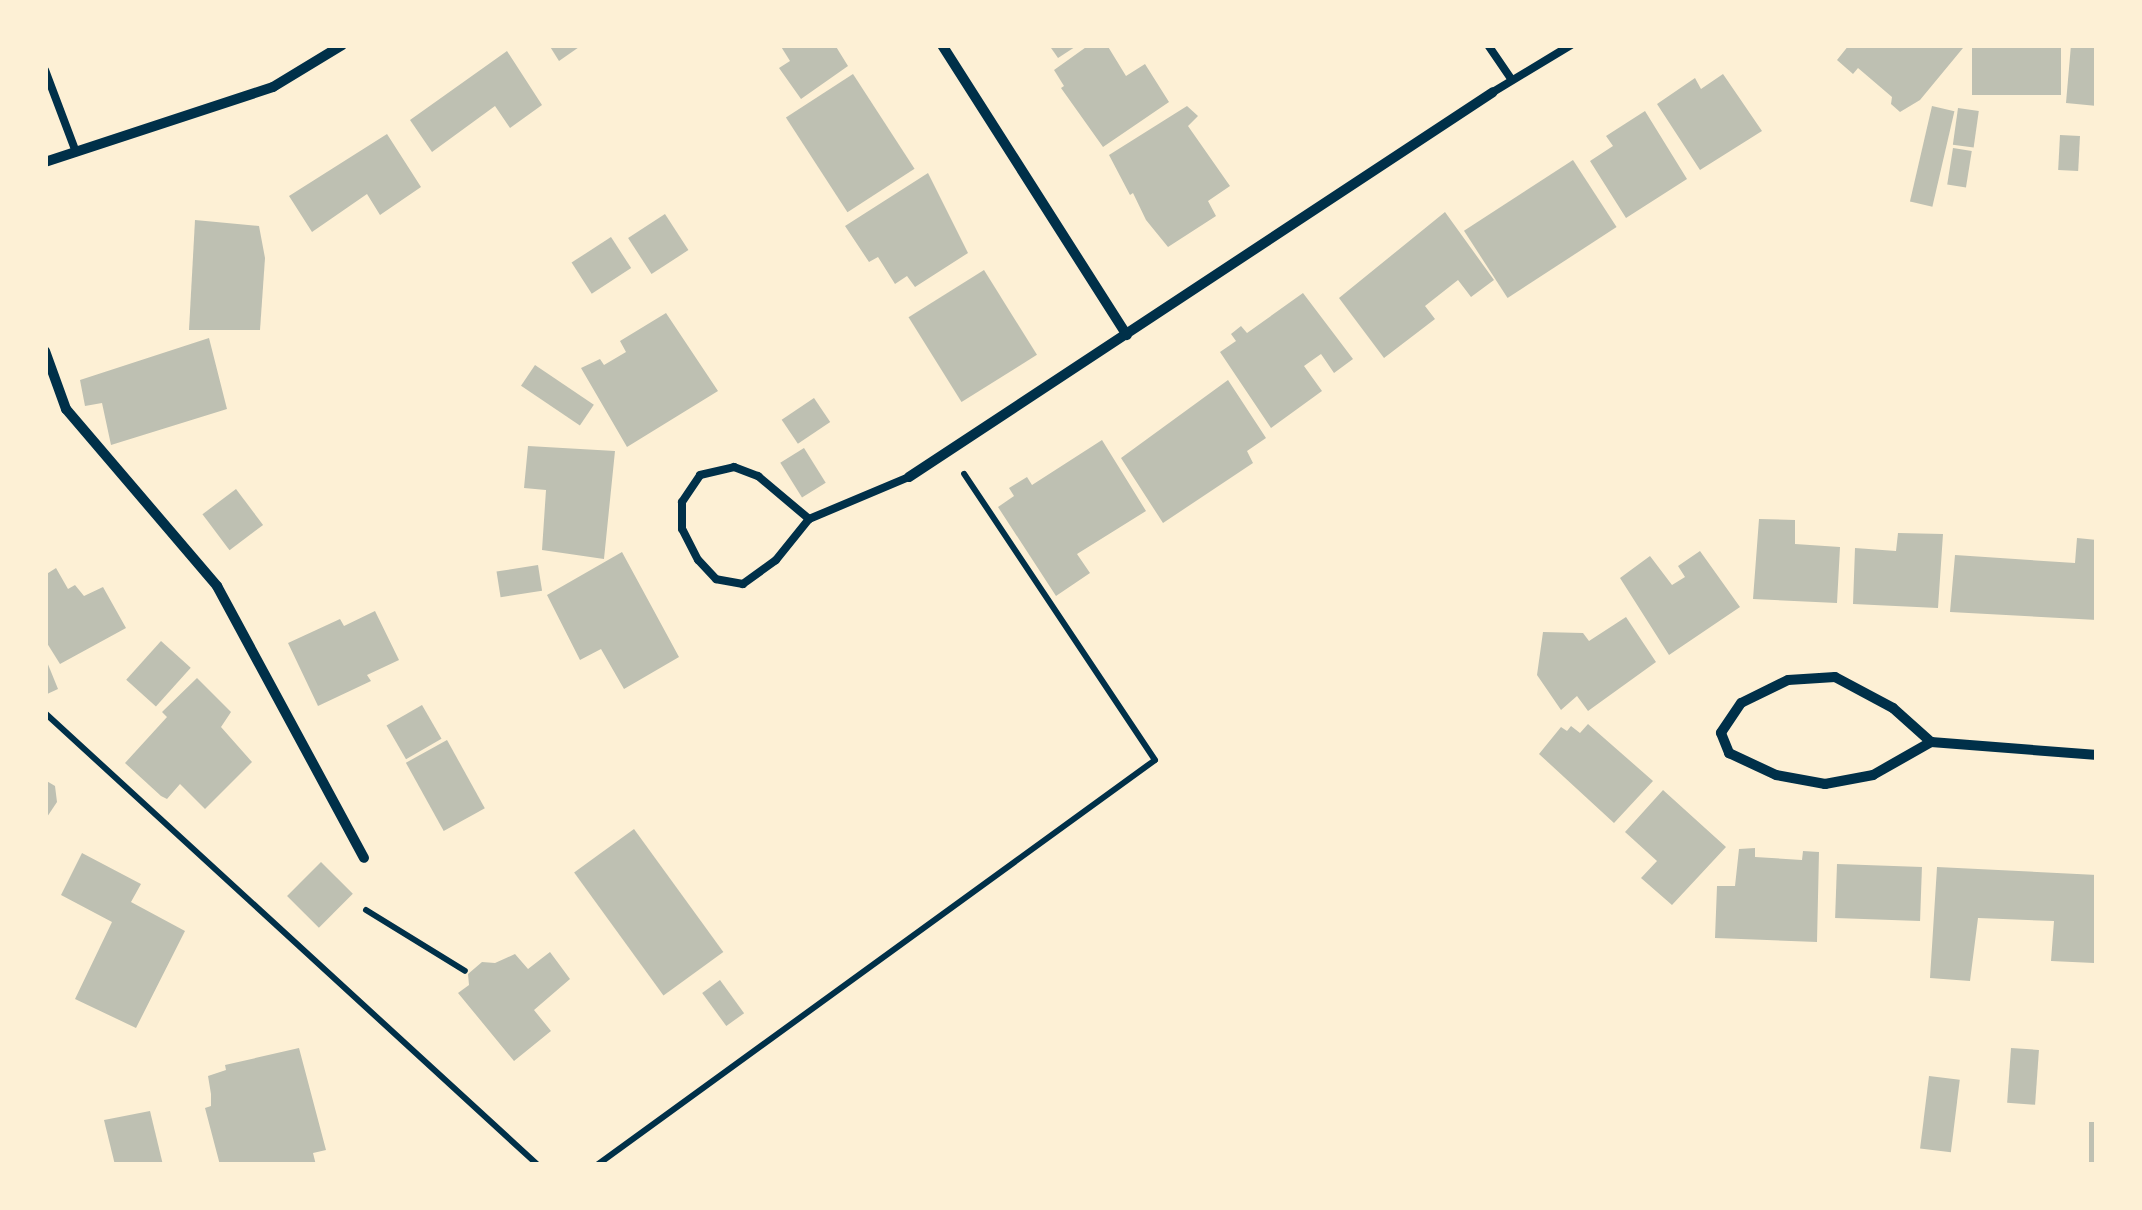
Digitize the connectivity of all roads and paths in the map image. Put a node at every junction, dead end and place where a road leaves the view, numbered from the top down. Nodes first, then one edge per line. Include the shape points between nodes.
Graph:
1 (342, 45) edge
2 (942, 45) edge
3 (1488, 45) edge
4 (1571, 45) edge
5 (45, 70) edge
6 (1512, 80) junction
7 (1493, 92) joint
8 (76, 152) junction
9 (45, 162) edge
10 (1126, 335) junction
11 (45, 351) edge
12 (949, 451) junction
13 (908, 477) joint
14 (808, 519) junction
15 (45, 712) edge
16 (1931, 742) junction
17 (2097, 755) edge
18 (364, 858) dead end
19 (366, 910) dead end
20 (465, 972) dead end
21 (538, 1165) edge
22 (596, 1165) edge

1 - 8 street via 273,87
2 - 10 street
3 - 6 lane
4 - 6 lane
5 - 8 lane
6 - 7 lane
7 - 10 street
8 - 9 street
10 - 12 street
11 - 18 street via 66,408 217,586
12 - 13 street
12 - 22 path via 1155,760
13 - 14 lane
14 - 14 lane via 758,476 734,466 700,474 682,502 682,529 698,560 716,579 743,584 776,560
15 - 21 path
16 - 16 street via 1894,708 1835,677 1788,680 1756,695 1741,703 1720,733 1730,753 1776,776 1825,784 1873,775
16 - 17 street
19 - 20 path

